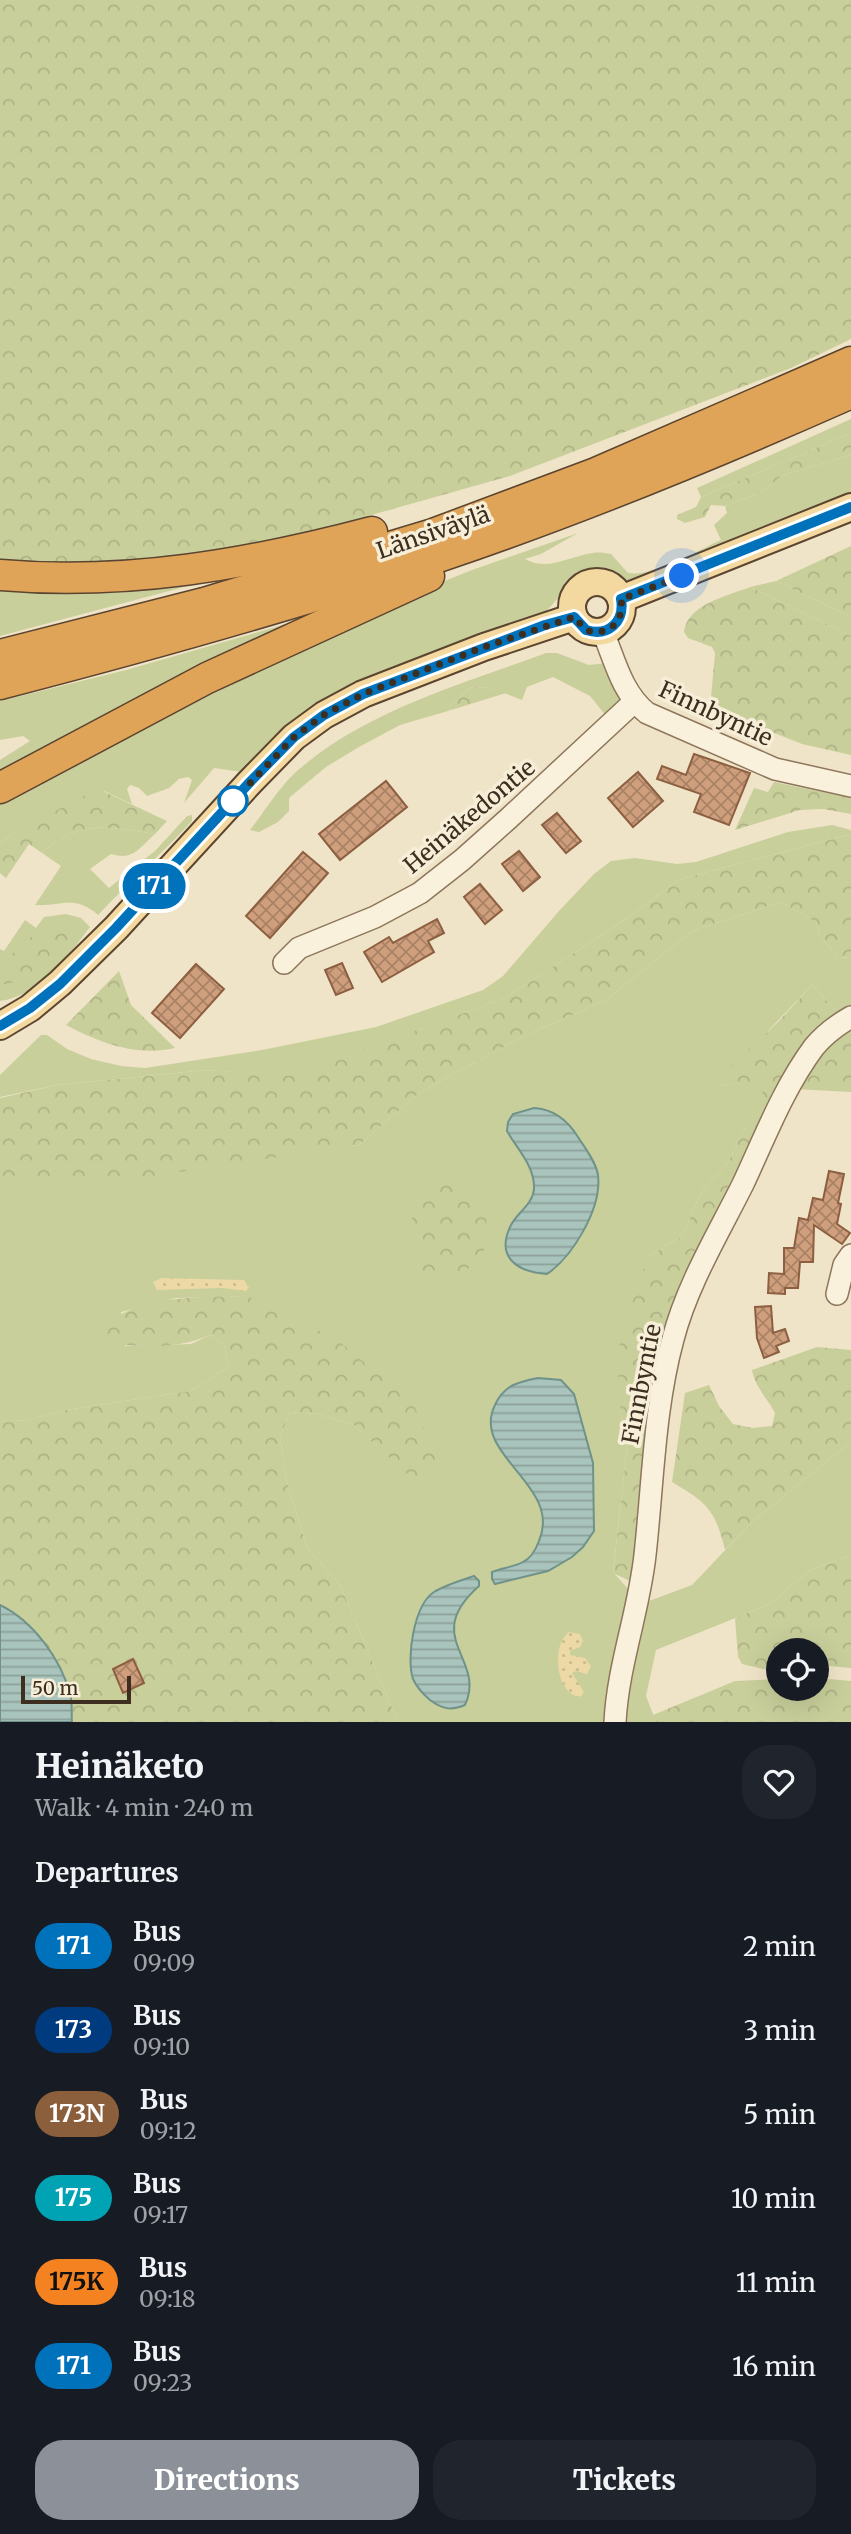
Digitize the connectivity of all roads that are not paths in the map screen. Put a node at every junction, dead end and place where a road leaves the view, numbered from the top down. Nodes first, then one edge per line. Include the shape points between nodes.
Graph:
1 (851, 362) edge
2 (851, 393) edge
3 (596, 474) junction
4 (585, 504) junction
5 (851, 507) edge
6 (0, 575) edge
7 (621, 599) junction
8 (574, 617) junction
9 (603, 632) junction
10 (0, 655) edge
11 (0, 684) edge
12 (634, 702) junction
13 (851, 786) edge
14 (0, 788) edge
15 (284, 963) dead end
16 (851, 1017) edge
17 (0, 1026) edge
18 (851, 1255) edge
19 (837, 1294) dead end
20 (615, 1722) edge

1 - 3 highway, Länsiväylä
2 - 4 highway, Länsiväylä
3 - 6 highway via 319,546 179,571 70,578
3 - 10 highway, Länsiväylä via 420,538 204,603
4 - 11 highway, Länsiväylä via 438,557 201,631
4 - 14 highway via 207,678
5 - 7 main road
7 - 8 main road via 610,585 584,585 573,599
7 - 9 main road via 617,623
8 - 9 main road via 586,630
8 - 17 main road via 363,694 324,715 258,773 60,984
9 - 12 street, Finnbyntie
12 - 13 street, Finnbyntie via 647,713 775,769
12 - 15 street, Heinäkedontie via 422,891 375,917 299,948
16 - 20 street, Finnbyntie via 817,1044 779,1103 673,1337 658,1426 645,1556
18 - 19 street

